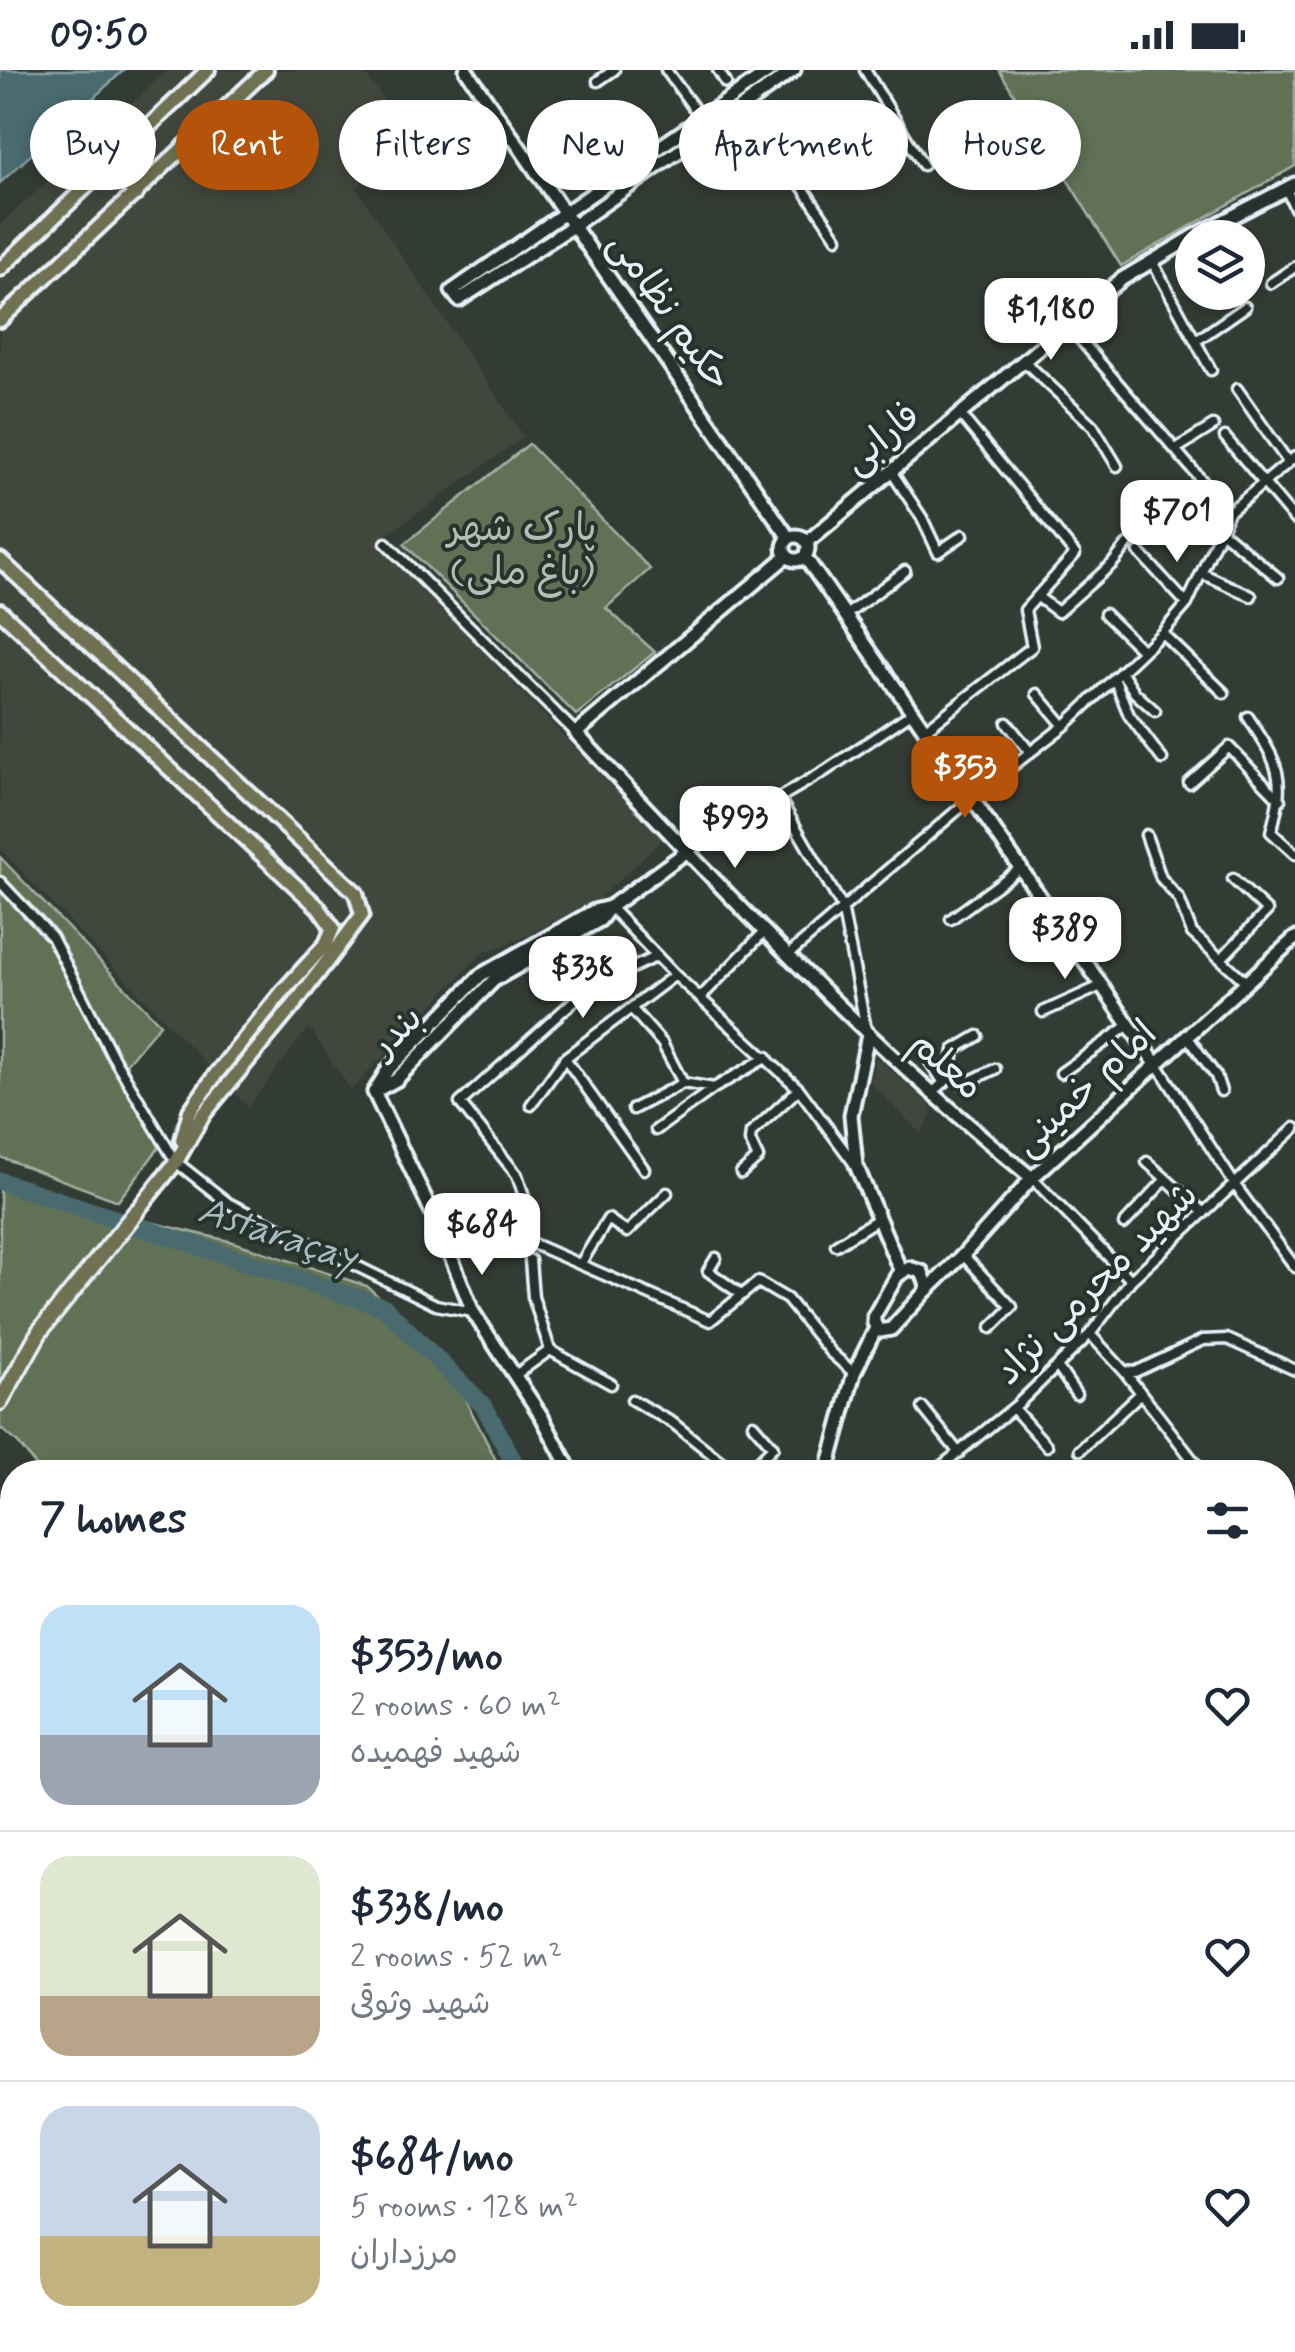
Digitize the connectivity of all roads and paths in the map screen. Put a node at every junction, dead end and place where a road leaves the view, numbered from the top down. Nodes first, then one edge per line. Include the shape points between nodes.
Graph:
1 (208, 70) edge
2 (266, 70) edge
3 (466, 70) edge
4 (614, 70) edge
5 (666, 70) edge
6 (718, 70) edge
7 (772, 70) edge
8 (794, 70) edge
9 (865, 70) edge
10 (598, 81) dead end
11 (726, 83) dead end
12 (688, 100) edge
13 (752, 100) edge
14 (156, 119) edge
15 (659, 147) edge
16 (923, 165) dead end
17 (1290, 186) edge
18 (82, 190) edge
19 (596, 190) edge
20 (624, 190) edge
21 (804, 190) edge
22 (136, 192) joint
23 (1295, 208) edge
24 (564, 212) junction
25 (573, 226) junction
26 (837, 238) dead end
27 (1152, 261) junction
28 (1295, 268) edge
29 (0, 269) edge
30 (1271, 283) dead end
31 (1241, 310) edge
32 (0, 320) edge
33 (1066, 323) junction
34 (1196, 341) junction
35 (1023, 360) junction
36 (1211, 370) dead end
37 (1237, 389) dead end
38 (959, 414) junction
39 (1213, 426) dead end
40 (1226, 437) dead end
41 (1176, 449) junction
42 (1291, 460) edge
43 (1117, 466) dead end
44 (891, 471) junction
45 (1262, 484) junction
46 (1230, 512) junction
47 (1295, 520) edge
48 (1220, 531) junction
49 (962, 536) dead end
50 (789, 538) junction
51 (807, 542) junction
52 (386, 543) dead end
53 (1126, 544) dead end
54 (1140, 552) dead end
55 (787, 556) junction
56 (805, 557) junction
57 (0, 560) edge
58 (905, 572) dead end
59 (1201, 573) junction
60 (1278, 578) dead end
61 (1250, 596) dead end
62 (1038, 597) junction
63 (1187, 604) junction
64 (0, 611) edge
65 (1106, 614) dead end
66 (846, 615) junction
67 (1162, 633) junction
68 (1143, 651) junction
69 (1117, 675) junction
70 (1224, 693) dead end
71 (1037, 694) dead end
72 (1155, 711) dead end
73 (914, 712) junction
74 (1248, 717) dead end
75 (1007, 723) dead end
76 (1064, 726) junction
77 (926, 729) junction
78 (576, 733) junction
79 (1030, 752) junction
80 (1162, 760) dead end
81 (1188, 783) dead end
82 (974, 796) junction
83 (779, 798) junction
84 (1280, 800) junction
85 (1146, 836) dead end
86 (686, 852) junction
87 (1295, 854) edge
88 (1022, 868) junction
89 (1233, 879) dead end
90 (0, 882) edge
91 (610, 907) junction
92 (842, 907) junction
93 (951, 919) dead end
94 (765, 931) junction
95 (1295, 938) edge
96 (788, 955) junction
97 (657, 956) junction
98 (1221, 959) junction
99 (675, 975) junction
100 (1247, 983) junction
101 (1102, 985) junction
102 (700, 998) junction
103 (632, 1008) junction
104 (1043, 1012) dead end
105 (1130, 1024) junction
106 (868, 1035) junction
107 (978, 1036) dead end
108 (1187, 1036) junction
109 (926, 1054) dead end
110 (767, 1057) junction
111 (565, 1058) junction
112 (1156, 1064) junction
113 (995, 1069) dead end
114 (1061, 1073) dead end
115 (947, 1080) junction
116 (683, 1083) junction
117 (714, 1088) junction
118 (800, 1089) junction
119 (1222, 1091) dead end
120 (931, 1094) junction
121 (531, 1105) dead end
122 (632, 1109) dead end
123 (1295, 1128) edge
124 (656, 1130) dead end
125 (176, 1162) junction
126 (1147, 1162) dead end
127 (856, 1166) junction
128 (644, 1169) dead end
129 (741, 1173) dead end
130 (1032, 1178) junction
131 (1166, 1180) junction
132 (1236, 1185) junction
133 (667, 1193) dead end
134 (136, 1212) joint
135 (1204, 1213) junction
136 (878, 1219) junction
137 (1124, 1224) dead end
138 (522, 1239) junction
139 (445, 1240) junction
140 (836, 1246) dead end
141 (964, 1255) junction
142 (716, 1258) dead end
143 (530, 1260) dead end
144 (581, 1263) junction
145 (1295, 1267) edge
146 (901, 1272) junction
147 (1131, 1280) junction
148 (924, 1292) junction
149 (742, 1295) junction
150 (473, 1312) junction
151 (876, 1328) junction
152 (991, 1328) dead end
153 (1090, 1334) junction
154 (550, 1350) junction
155 (1056, 1366) junction
156 (1295, 1370) edge
157 (1124, 1371) junction
158 (854, 1373) junction
159 (514, 1376) junction
160 (611, 1384) dead end
161 (1140, 1393) junction
162 (1076, 1394) dead end
163 (632, 1400) dead end
164 (0, 1402) edge
165 (923, 1408) dead end
166 (1013, 1408) junction
167 (753, 1424) dead end
168 (1047, 1446) dead end
169 (1080, 1450) dead end
170 (959, 1453) junction
171 (565, 1460) edge
172 (719, 1460) edge
173 (760, 1460) edge
174 (830, 1460) edge
175 (950, 1460) edge
176 (1191, 1460) edge

1 - 14 main road
2 - 22 main road
3 - 24 street, حکیم نظامی
4 - 10 street
5 - 12 street
6 - 11 street
7 - 15 street
8 - 13 street
9 - 16 street
17 - 23 street
17 - 27 street, فارابی
18 - 29 main road
19 - 24 street
20 - 25 street
21 - 26 street
22 - 32 main road
24 - 25 street, حکیم نظامی
24 - 25 street via 455,296
25 - 50 street, حکیم نظامی
27 - 33 street, فارابی
27 - 34 street
28 - 30 street
31 - 34 street
33 - 35 street, فارابی
33 - 41 street
34 - 36 street
35 - 38 street, فارابی
35 - 43 street via 1093,426
37 - 42 street
38 - 44 street, فارابی
38 - 62 street via 1076,554
39 - 41 street
40 - 45 street
41 - 46 street
42 - 45 street
44 - 49 street via 938,552
44 - 51 street, فارابی
45 - 46 street
45 - 47 street
46 - 48 street
48 - 59 street
48 - 60 street
50 - 51 street
50 - 55 street
51 - 56 street
52 - 78 street
53 - 62 street via 1058,612
54 - 63 street
55 - 56 street
55 - 78 street
56 - 66 street
57 - 125 main road via 356,893 362,915 203,1115
58 - 66 street
59 - 61 street
59 - 63 street
62 - 77 street via 1025,610 1032,648
63 - 67 street
64 - 125 main road via 333,928 190,1111
65 - 68 street
66 - 73 street
67 - 68 street
67 - 70 street
68 - 69 street
69 - 72 street
69 - 76 street
69 - 80 street via 1128,715
71 - 76 street
73 - 77 street
73 - 83 street
74 - 84 street via 1277,762
75 - 79 street
76 - 79 street
77 - 82 street
78 - 86 street, معلم
79 - 82 street
81 - 84 street via 1229,747
82 - 88 street
82 - 92 street
83 - 86 street
83 - 92 street
84 - 87 street via 1272,832
85 - 98 street via 1192,932
86 - 91 street, بندر
86 - 94 street, معلم
88 - 93 street
88 - 101 street
89 - 98 street via 1267,911
90 - 125 street via 52,936
91 - 97 street
91 - 139 street, بندر via 481,975 374,1092
92 - 96 street
92 - 106 street
94 - 96 street, معلم
94 - 102 street
95 - 100 street, امام خمینی
96 - 106 street, معلم
97 - 99 street
97 - 138 street via 586,990 460,1103 516,1174 530,1217
98 - 100 street
99 - 102 street
99 - 103 street
100 - 108 street, امام خمینی
101 - 104 street
101 - 105 street
102 - 110 street
103 - 111 street
103 - 116 street via 662,1043
105 - 112 street
105 - 114 street
106 - 120 street, معلم
106 - 127 street via 851,1116
107 - 115 street via 954,1050
108 - 112 street, امام خمینی
108 - 119 street
109 - 115 street
110 - 117 street
110 - 118 street
111 - 121 street
111 - 128 street
112 - 130 street, امام خمینی
112 - 132 street
113 - 115 street via 964,1084
115 - 120 street
116 - 117 street
116 - 122 street
117 - 124 street
118 - 127 street
118 - 129 street via 751,1134 758,1158
120 - 130 street, معلم
123 - 132 street, شهید محرمی نژاد
125 - 134 main road
125 - 150 street via 228,1203 436,1305
126 - 131 street
127 - 136 street
130 - 141 street, امام خمینی
130 - 147 street
131 - 135 street
131 - 137 street
132 - 135 street, شهید محرمی نژاد
132 - 145 street
133 - 144 street via 626,1232 608,1219
134 - 164 highway via 40,1332
135 - 147 street, شهید محرمی نژاد
136 - 140 street
136 - 146 street
138 - 139 street via 467,1234
138 - 144 street
139 - 150 street
141 - 148 street, امام خمینی
141 - 152 street via 1012,1308
142 - 149 street via 708,1271
143 - 154 street via 533,1298
144 - 149 street via 710,1321
146 - 148 street via 922,1272
146 - 151 street via 874,1316
147 - 153 street, شهید محرمی نژاد
148 - 151 street, امام خمینی via 891,1329
149 - 158 street via 758,1282 786,1300
150 - 159 street
151 - 158 street
153 - 155 street, شهید محرمی نژاد
153 - 157 street
154 - 159 street
154 - 160 street
155 - 162 street
155 - 166 street, شهید محرمی نژاد
156 - 157 street via 1228,1339 1203,1340 1136,1372
157 - 161 street
158 - 174 street
159 - 171 street
161 - 169 street
161 - 176 street
163 - 172 street
165 - 170 street
166 - 168 street
166 - 170 street, شهید محرمی نژاد
167 - 173 street via 774,1447
170 - 175 street, شهید محرمی نژاد

